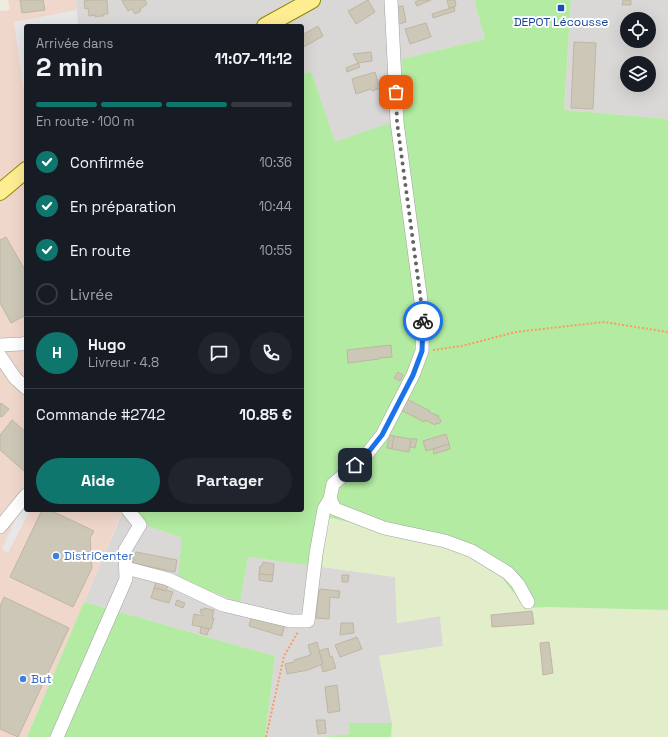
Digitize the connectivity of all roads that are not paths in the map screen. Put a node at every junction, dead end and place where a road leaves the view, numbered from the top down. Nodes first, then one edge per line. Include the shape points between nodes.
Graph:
1 (312, 0) edge
2 (391, 0) edge
3 (269, 24) edge
4 (24, 166) edge
5 (24, 172) edge
6 (0, 179) edge
7 (0, 192) edge
8 (24, 344) edge
9 (0, 345) edge
10 (0, 356) edge
11 (24, 386) edge
12 (24, 497) edge
13 (330, 498) junction
14 (130, 512) edge
15 (0, 527) edge
16 (126, 568) junction
17 (528, 602) dead end
18 (57, 737) edge

1 - 3 main road
2 - 13 street via 397,122 423,316 422,351 413,375 382,435 363,459 333,484
4 - 6 main road
5 - 7 main road
8 - 9 street
10 - 11 street
12 - 15 street
13 - 16 street via 324,509 308,621 290,621 223,605 168,579
13 - 17 street via 335,509 356,518 384,528 445,541 472,551 508,573
14 - 16 street via 140,525 125,550
16 - 18 street via 126,579

